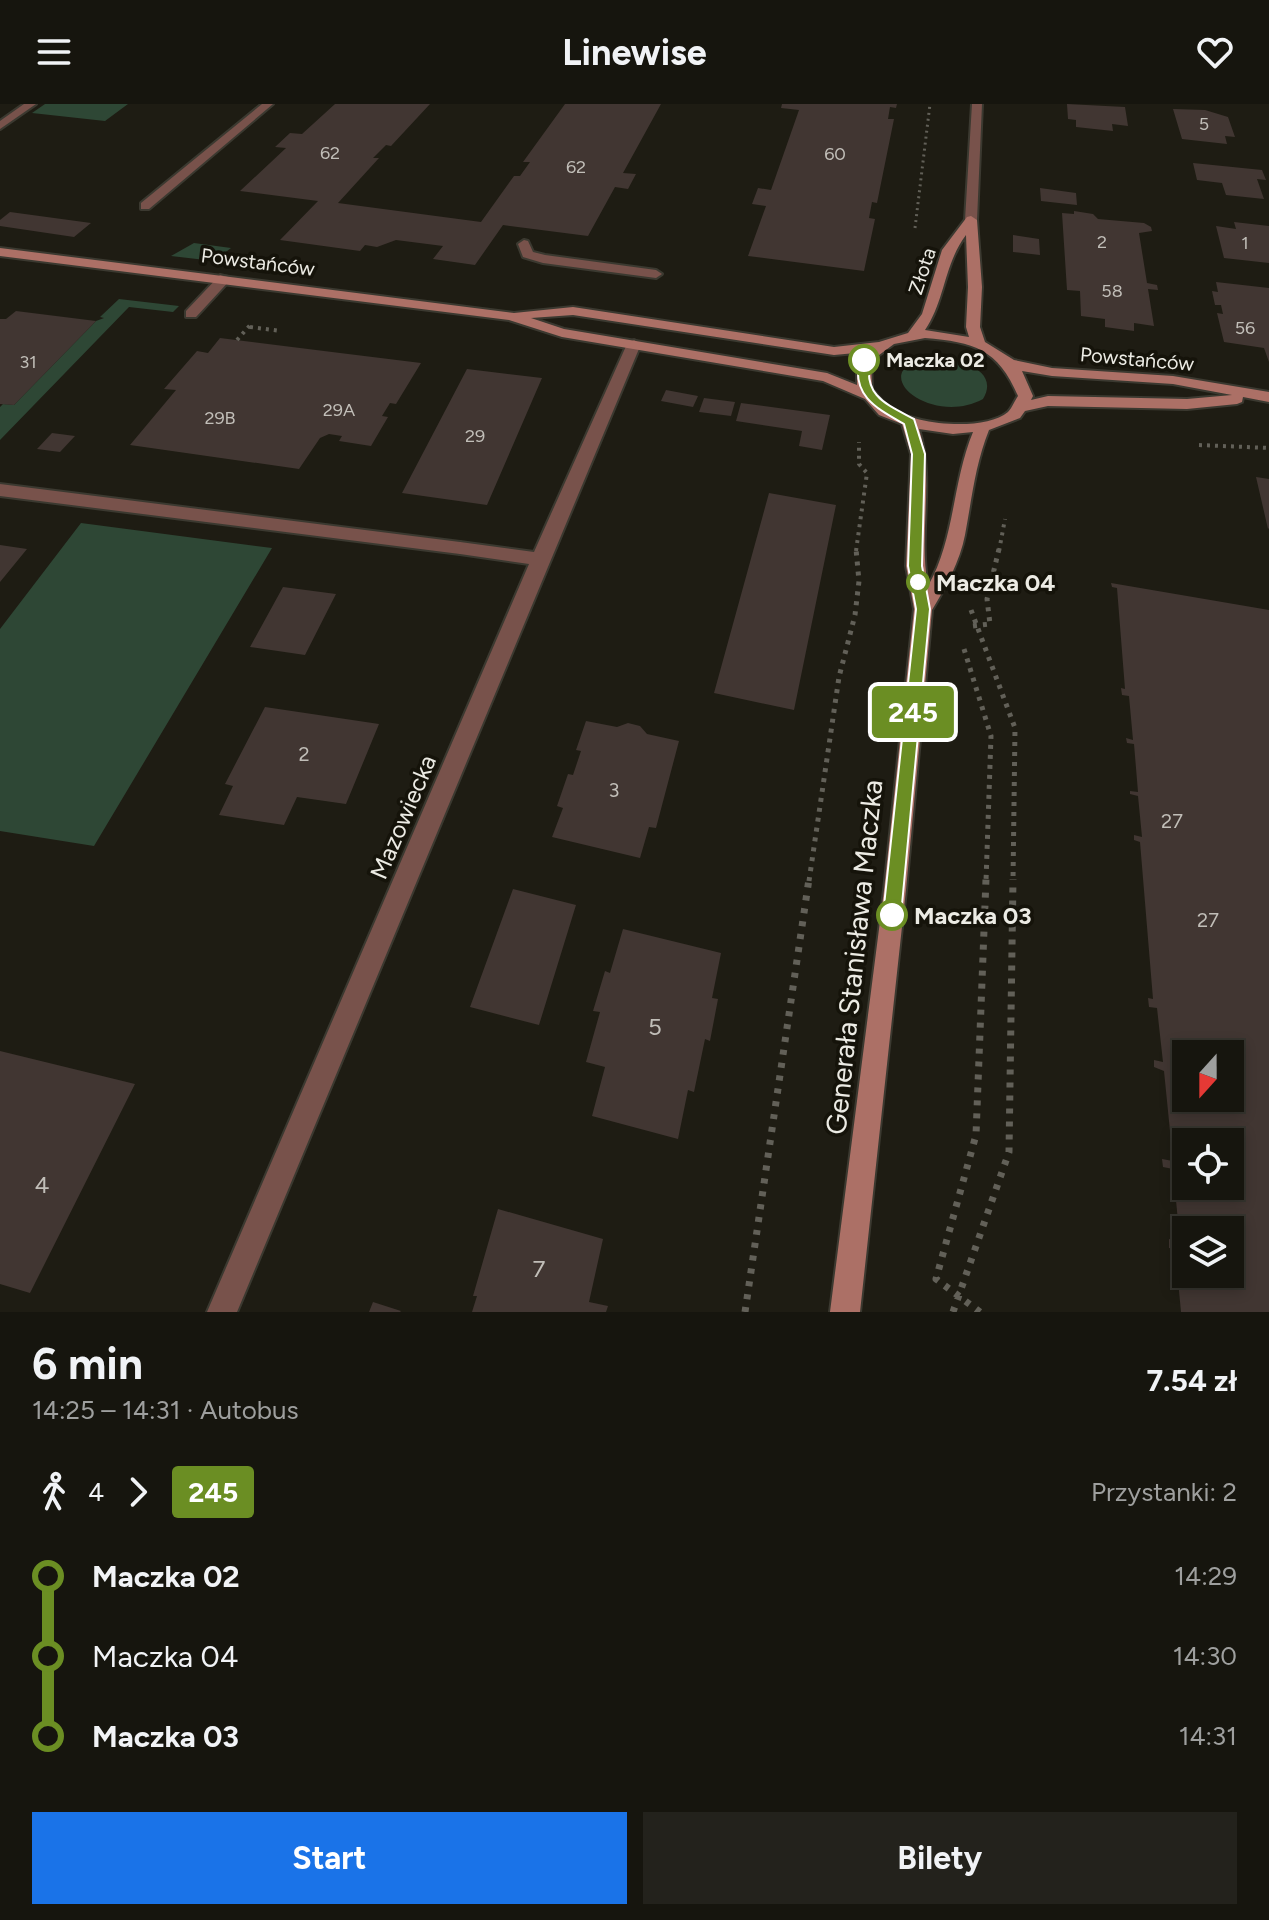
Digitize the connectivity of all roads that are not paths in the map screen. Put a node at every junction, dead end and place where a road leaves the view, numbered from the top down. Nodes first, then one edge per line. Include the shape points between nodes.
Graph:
1 (31, 104) edge
2 (268, 104) edge
3 (977, 104) edge
4 (0, 126) edge
5 (145, 206) dead end
6 (971, 220) junction
7 (524, 244) dead end
8 (0, 252) edge
9 (656, 274) dead end
10 (225, 278) junction
11 (191, 314) dead end
12 (511, 316) junction
13 (914, 335) junction
14 (634, 344) junction
15 (979, 345) junction
16 (878, 346) junction
17 (1010, 364) junction
18 (870, 396) junction
19 (1265, 396) edge
20 (1019, 407) junction
21 (909, 422) junction
22 (982, 428) junction
23 (0, 490) edge
24 (540, 559) junction
25 (923, 609) junction
26 (222, 1312) edge
27 (845, 1312) edge

1 - 4 street
2 - 5 street
3 - 6 street, Złota
6 - 13 street, Złota via 948,250 929,314
6 - 15 street, Złota via 973,327
7 - 9 street via 527,254 543,259
8 - 10 street, Powstańców
10 - 11 street
10 - 12 street, Powstańców
12 - 14 street, Powstańców via 562,333
12 - 16 street, Powstańców via 573,311 834,351
13 - 15 street via 947,336
13 - 16 street
14 - 18 street, Powstańców via 827,377
14 - 24 street, Mazowiecka
15 - 17 street
16 - 18 street via 862,368
17 - 19 street, Powstańców via 1173,380
17 - 20 street via 1024,390
18 - 21 street
19 - 20 street, Powstańców via 1187,404 1048,401
20 - 22 street via 1005,420
21 - 22 street via 938,429
21 - 25 street, Generała Stanisława Maczka via 919,454 915,566
22 - 25 street, Generała Stanisława Maczka via 968,463 956,538
23 - 24 street
24 - 26 street, Mazowiecka
25 - 27 street, Generała Stanisława Maczka

